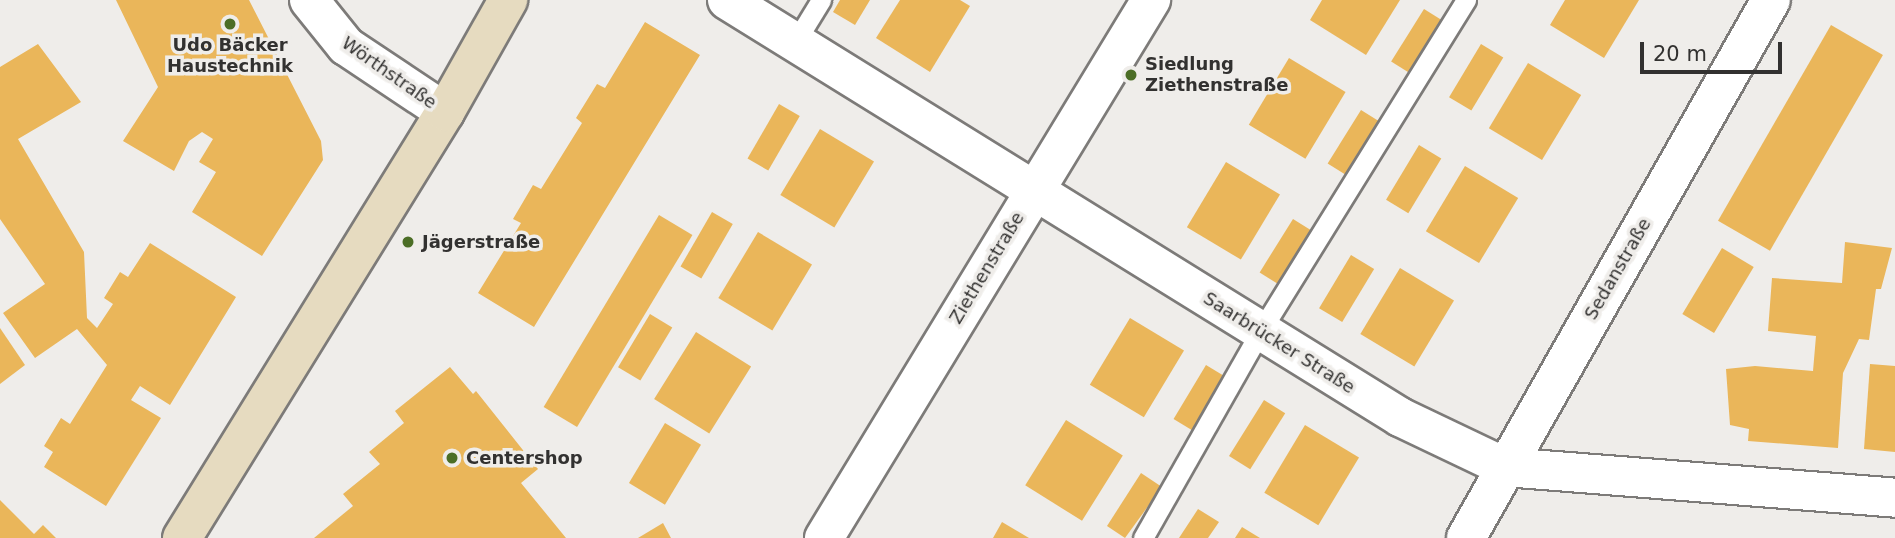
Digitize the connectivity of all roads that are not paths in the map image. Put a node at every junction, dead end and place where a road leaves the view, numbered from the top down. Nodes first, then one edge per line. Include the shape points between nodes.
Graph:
1 (309, 0) edge
2 (508, 0) edge
3 (727, 0) edge
4 (821, 0) edge
5 (1151, 0) edge
6 (1466, 0) edge
7 (1771, 0) edge
8 (794, 44) junction
9 (445, 111) junction
10 (1034, 189) junction
11 (1260, 332) junction
12 (1505, 467) junction
13 (1895, 498) edge
14 (182, 538) edge
15 (824, 538) edge
16 (1143, 538) edge
17 (1466, 538) edge

1 - 9 street, Wörthstraße via 346,46
2 - 9 street
3 - 8 street, Saarbrücker Straße
4 - 8 lane
5 - 10 street, Ziethenstraße
6 - 11 lane
7 - 12 street, Sedanstraße
8 - 10 street, Saarbrücker Straße
9 - 14 street
10 - 11 street, Saarbrücker Straße
10 - 15 street, Ziethenstraße
11 - 12 street, Saarbrücker Straße via 1400,417
11 - 16 lane
12 - 13 street, Saarbrücker Straße
12 - 17 street, Sedanstraße

